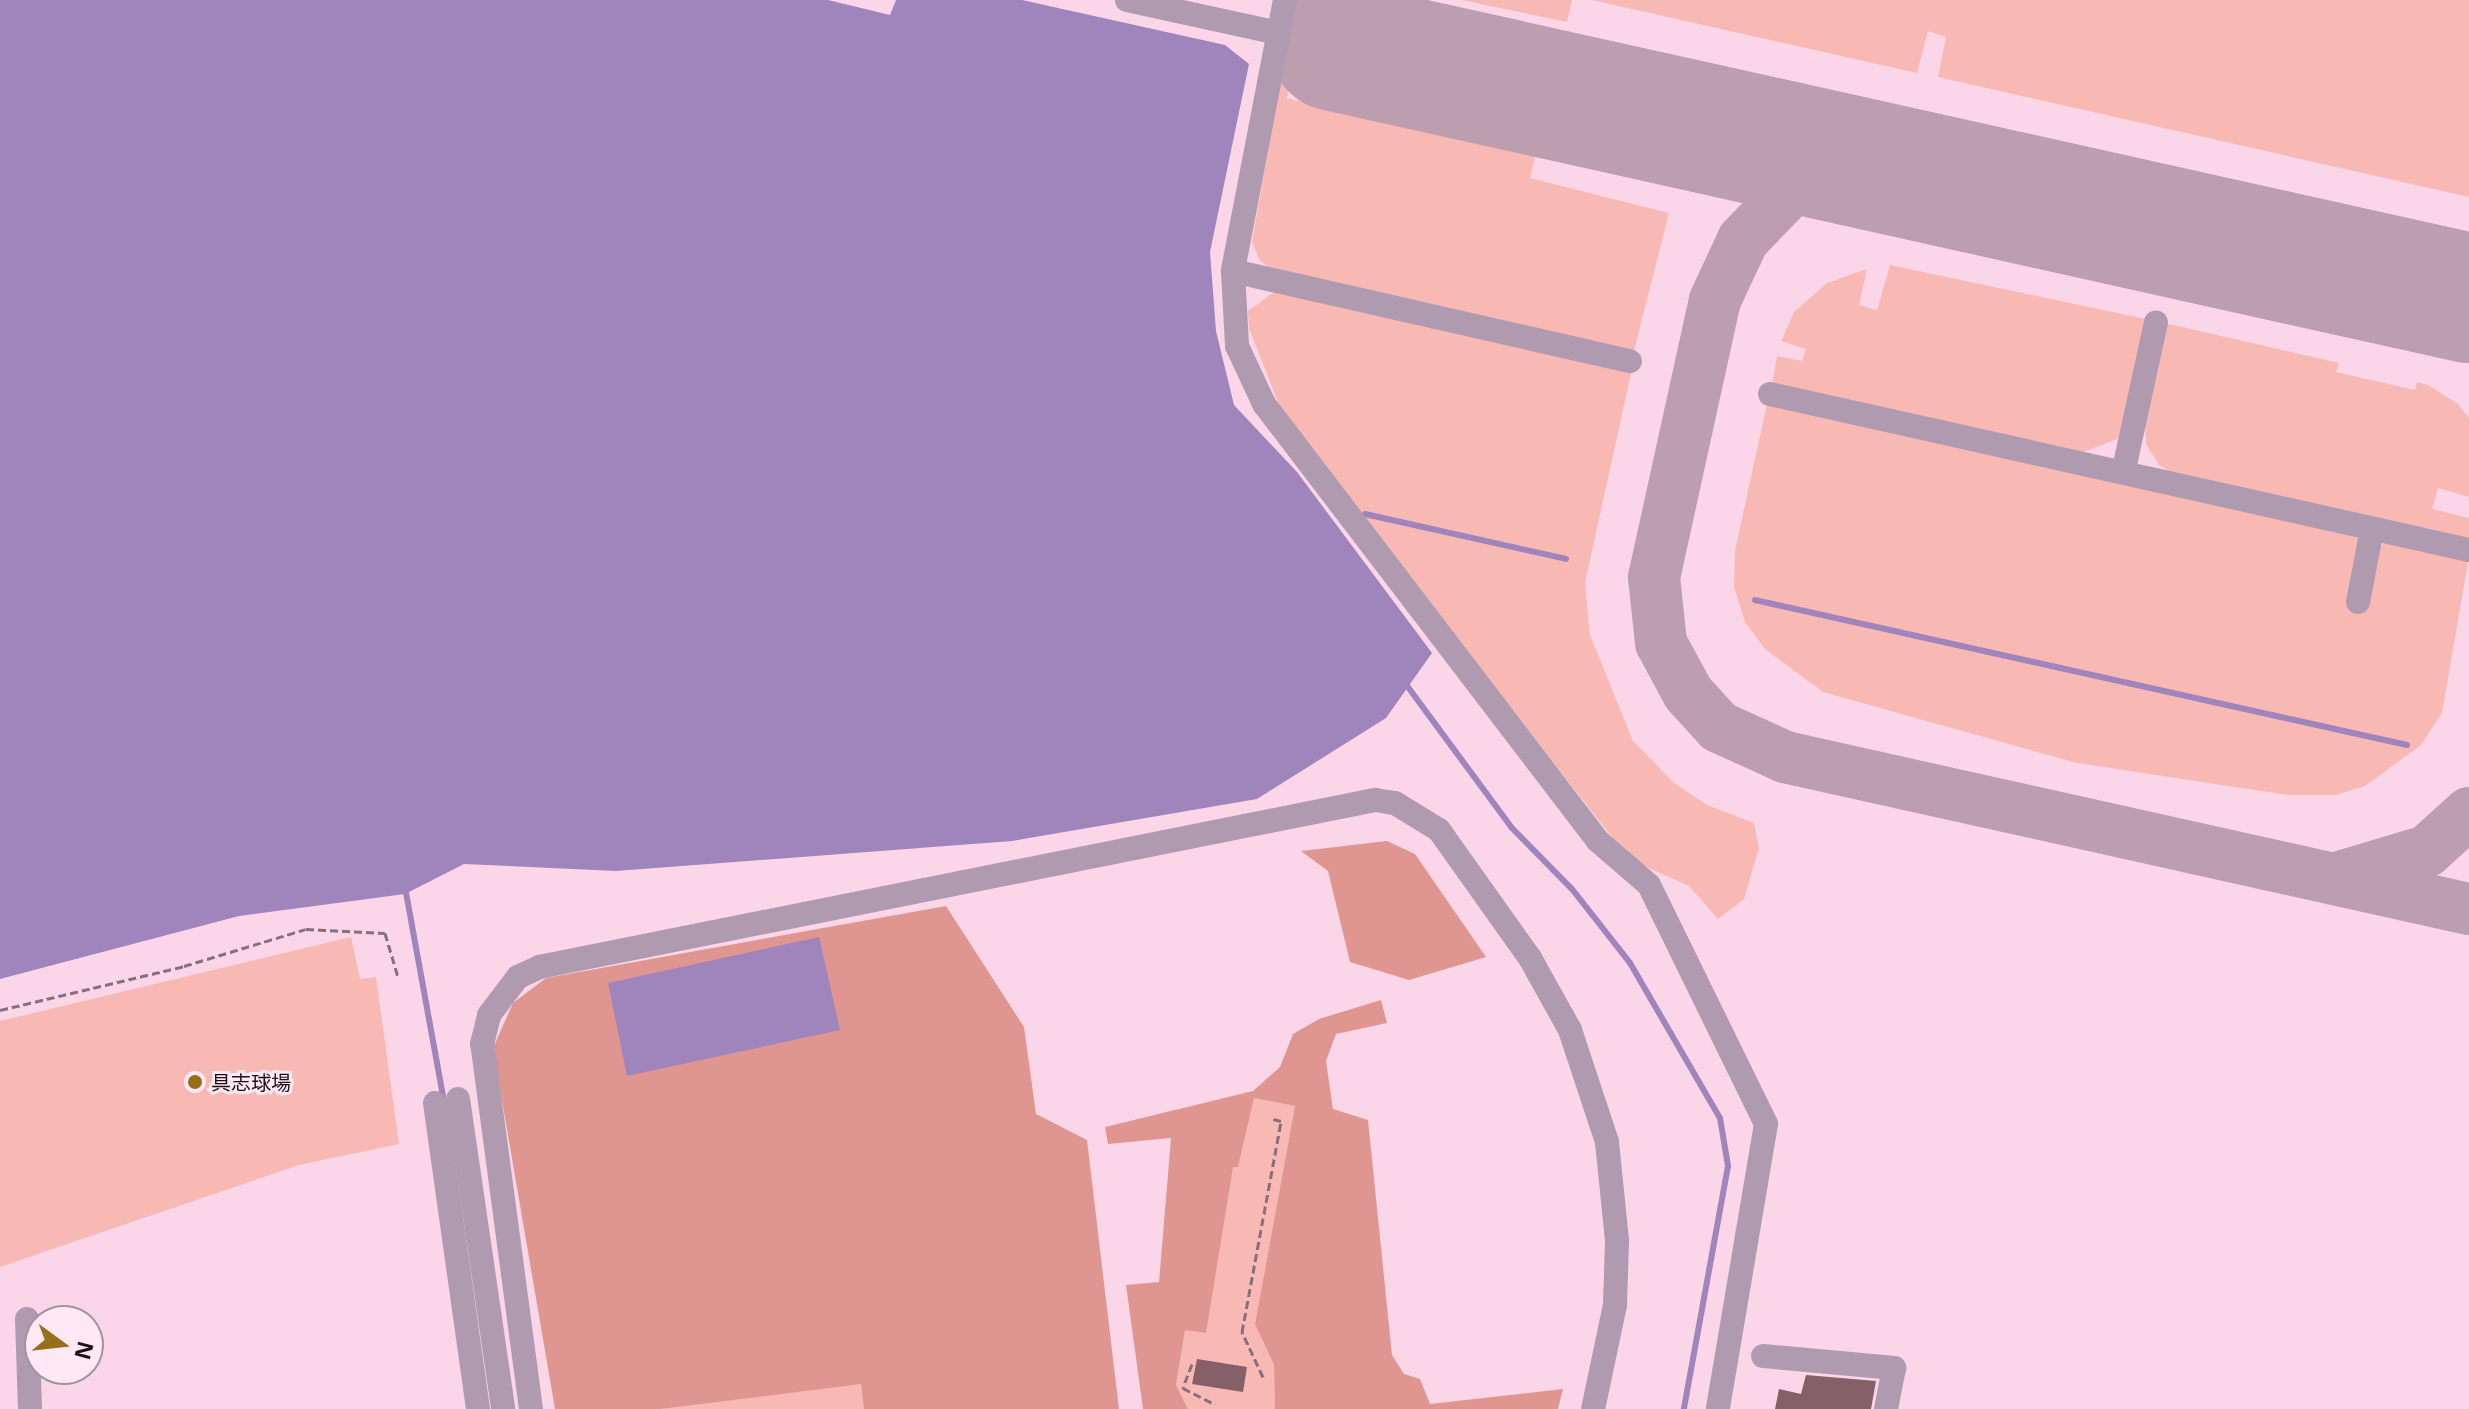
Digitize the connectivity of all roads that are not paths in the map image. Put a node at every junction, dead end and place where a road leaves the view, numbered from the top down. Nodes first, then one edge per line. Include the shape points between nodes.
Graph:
1 (1127, 0) edge
2 (1285, 0) edge
3 (1278, 33) junction
4 (1233, 271) junction
5 (2156, 322) dead end
6 (1630, 361) dead end
7 (1770, 394) dead end
8 (2124, 469) junction
9 (2372, 529) junction
10 (2469, 550) edge
11 (2358, 602) dead end
12 (1773, 1367) dead end
13 (29, 1385) edge
14 (30, 1409) edge
15 (478, 1409) edge
16 (503, 1409) edge
17 (531, 1409) edge
18 (1593, 1409) edge
19 (1718, 1409) edge
20 (1886, 1409) edge

1 - 3 street
2 - 3 street
3 - 4 street
4 - 6 street
4 - 19 street via 1237,346 1264,404 1598,841 1649,885 1766,1124
5 - 8 street
7 - 8 street
8 - 9 street
9 - 10 street
9 - 11 street
12 - 20 street via 1843,1358 1894,1368
13 - 14 street
15 - 16 street via 446,1101
17 - 18 street via 482,1044 489,1015 518,977 539,967 1375,800 1395,803 1439,830 1530,958 1570,1030 1596,1104 1613,1180 1617,1241 1615,1305

